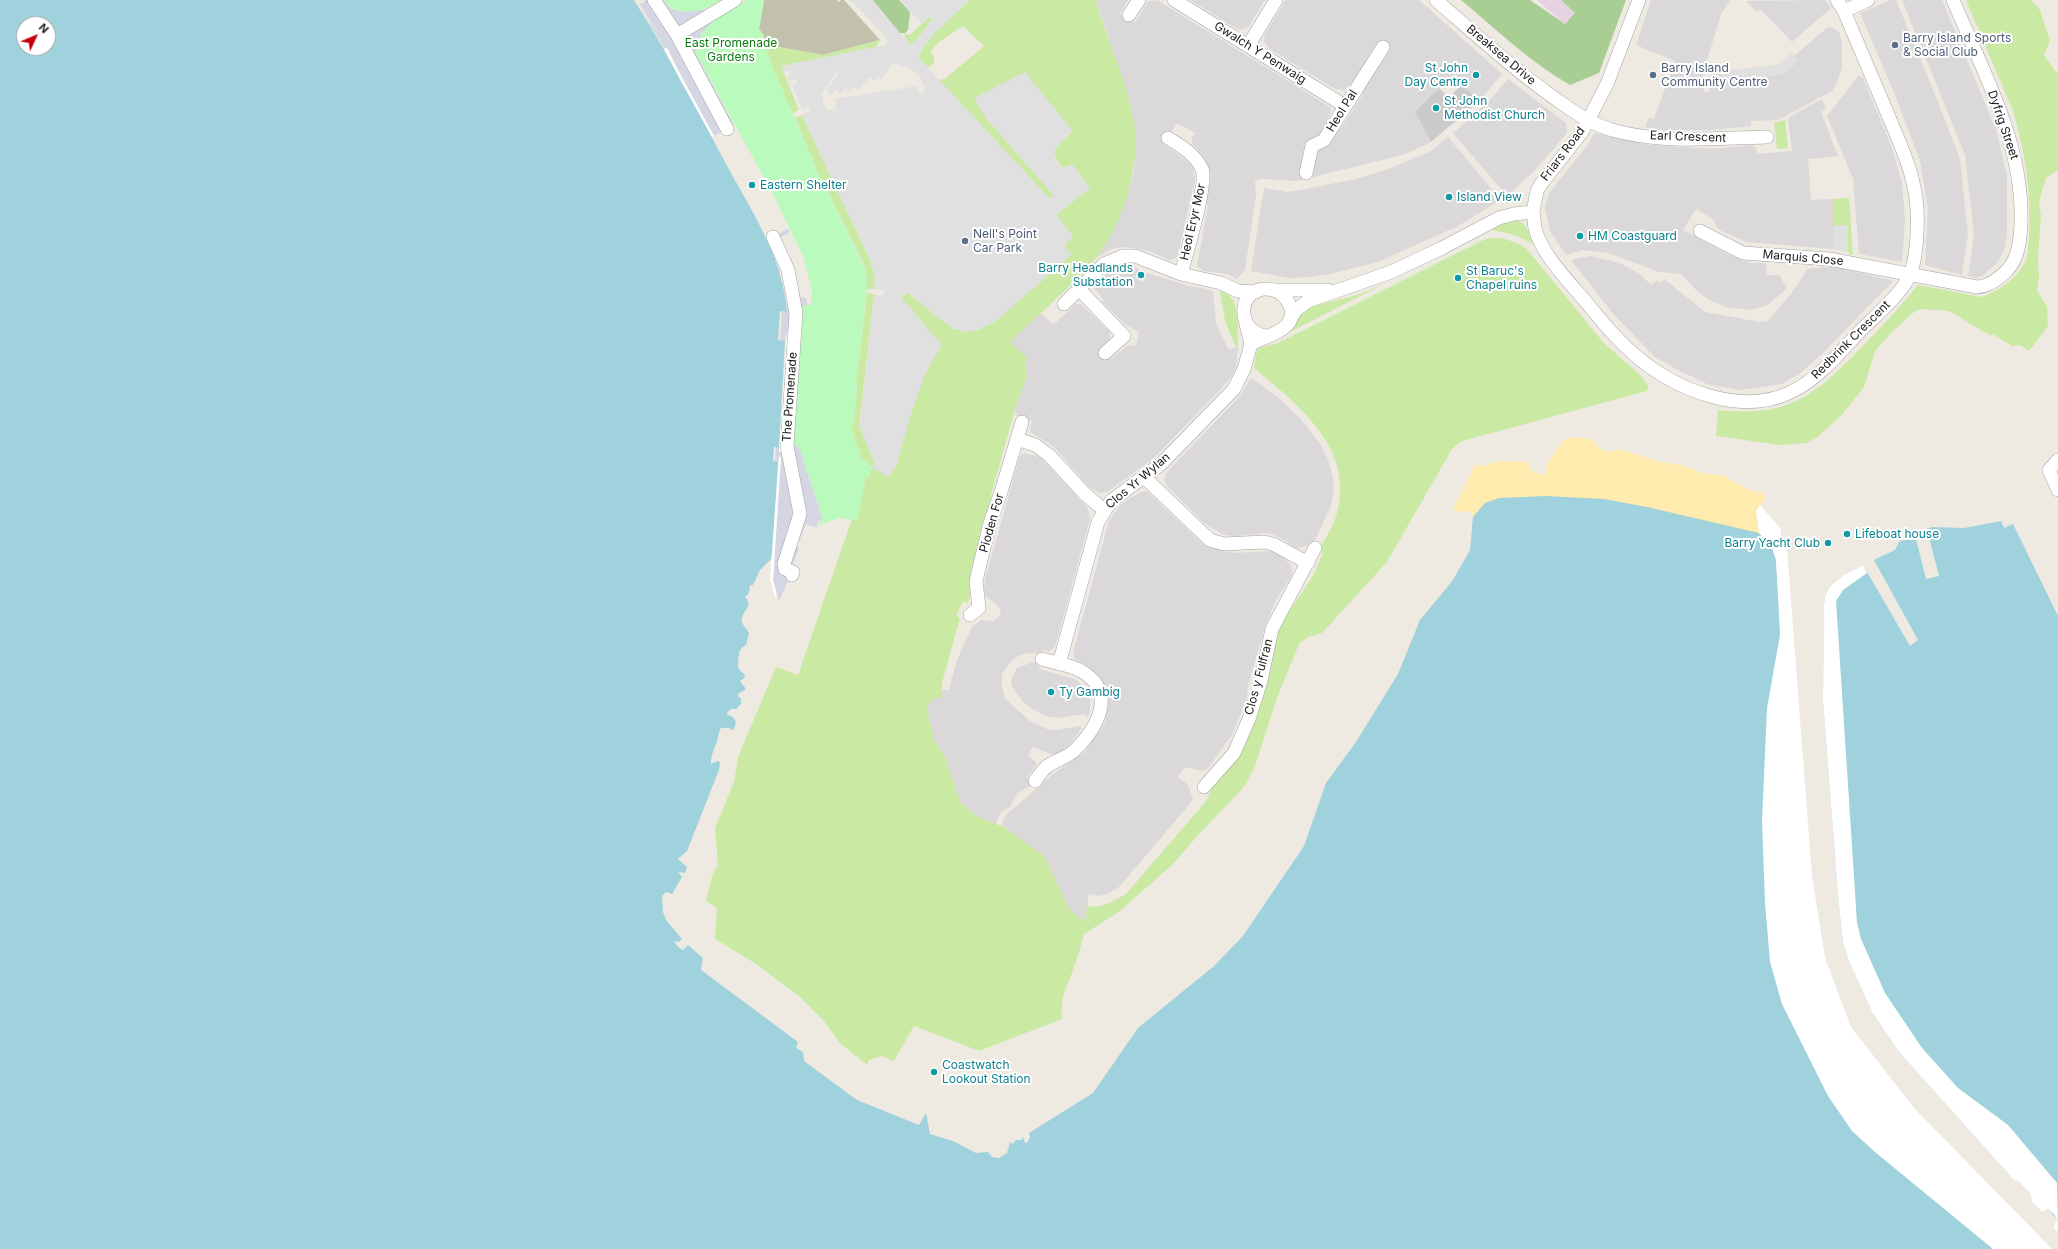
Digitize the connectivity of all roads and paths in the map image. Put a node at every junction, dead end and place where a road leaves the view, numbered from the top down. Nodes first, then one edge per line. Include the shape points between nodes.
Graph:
1 (654, 0) edge
2 (735, 0) edge
3 (1139, 0) edge
4 (1174, 0) edge
5 (1276, 0) edge
6 (1436, 0) edge
7 (1639, 0) edge
8 (1868, 0) edge
9 (1953, 0) edge
10 (1841, 6) edge
11 (1129, 15) dead end
12 (677, 34) junction
13 (1248, 46) junction
14 (1383, 46) dead end
15 (1345, 106) junction
16 (1588, 122) junction
17 (727, 129) dead end
18 (1767, 137) dead end
19 (1168, 138) dead end
20 (1306, 173) dead end
21 (1533, 212) junction
22 (1700, 231) dead end
23 (772, 237) dead end
24 (1911, 273) junction
25 (1181, 274) junction
26 (1347, 287) junction
27 (1079, 289) junction
28 (1271, 290) junction
29 (1238, 291) junction
30 (1256, 292) junction
31 (1064, 304) dead end
32 (1244, 306) junction
33 (1289, 321) junction
34 (1246, 324) junction
35 (1268, 336) junction
36 (1251, 344) junction
37 (1106, 353) dead end
38 (1022, 422) dead end
39 (1017, 439) junction
40 (2058, 460) edge
41 (1144, 477) junction
42 (2058, 490) edge
43 (1104, 510) junction
44 (1315, 548) dead end
45 (1308, 563) junction
46 (792, 575) dead end
47 (980, 612) dead end
48 (1042, 659) dead end
49 (1060, 664) junction
50 (1035, 781) dead end
51 (1204, 787) dead end

1 - 12 street
2 - 12 street
3 - 11 street
4 - 13 street, Gwalch Y Penwaig
5 - 13 street
6 - 16 street, Breaksea Drive via 1513,67
7 - 16 street, Friars Road via 1607,84
8 - 10 street
9 - 24 street, Dyfrig Street via 2013,148 2020,192 2020,244 2010,268 1981,287
10 - 24 street, Redbrink Crescent via 1911,172 1917,220
12 - 17 street
13 - 15 street, Gwalch Y Penwaig
14 - 15 street, Heol Pal
15 - 20 street, Heol Pal via 1324,140 1312,146
16 - 18 street, Earl Crescent via 1616,131 1657,138 1707,140
16 - 21 street, Friars Road via 1541,184
19 - 25 street, Heol Eryr Mor via 1193,156 1203,174 1199,202
21 - 24 street, Redbrink Crescent via 1538,236 1548,255 1621,343 1658,372 1686,387 1720,398 1750,401 1774,398 1790,393 1808,382 1835,358 1901,289
21 - 26 street via 1499,218 1424,257
22 - 24 street, Marquis Close via 1743,253 1828,259
23 - 46 street, The Promenade via 788,270 796,313 786,446 800,514 784,564 785,569 793,572
25 - 27 street, Heol Eryr Mor via 1145,260 1123,256 1104,264
25 - 29 street, Heol Eryr Mor via 1221,283
26 - 28 street via 1326,290
26 - 33 street via 1304,303
27 - 31 street, Heol Eryr Mor
27 - 37 street via 1124,336
28 - 30 street
28 - 33 street via 1286,298 1290,309
29 - 30 street, Heol Eryr Mor
29 - 32 street
30 - 32 street
32 - 34 street
33 - 35 street via 1280,332
34 - 35 street via 1258,334
34 - 36 street, Clos Yr Wylan
35 - 36 street
36 - 41 street, Clos Yr Wylan via 1244,369 1234,389 1161,464
38 - 39 street, Pioden For
39 - 43 street via 1035,445 1049,455 1085,494
39 - 47 street, Pioden For via 990,523 976,581
40 - 42 street via 2049,470
41 - 43 street, Clos Yr Wylan via 1111,501
41 - 45 street via 1210,540 1224,544 1273,544
43 - 49 street, Clos Yr Wylan via 1098,522
44 - 45 street, Clos y Fulfran
45 - 51 street, Clos y Fulfran via 1272,629 1261,681 1249,719 1234,753
48 - 49 street
49 - 50 street via 1082,672 1094,681 1100,692 1102,704 1098,720 1087,737 1074,751 1047,767

